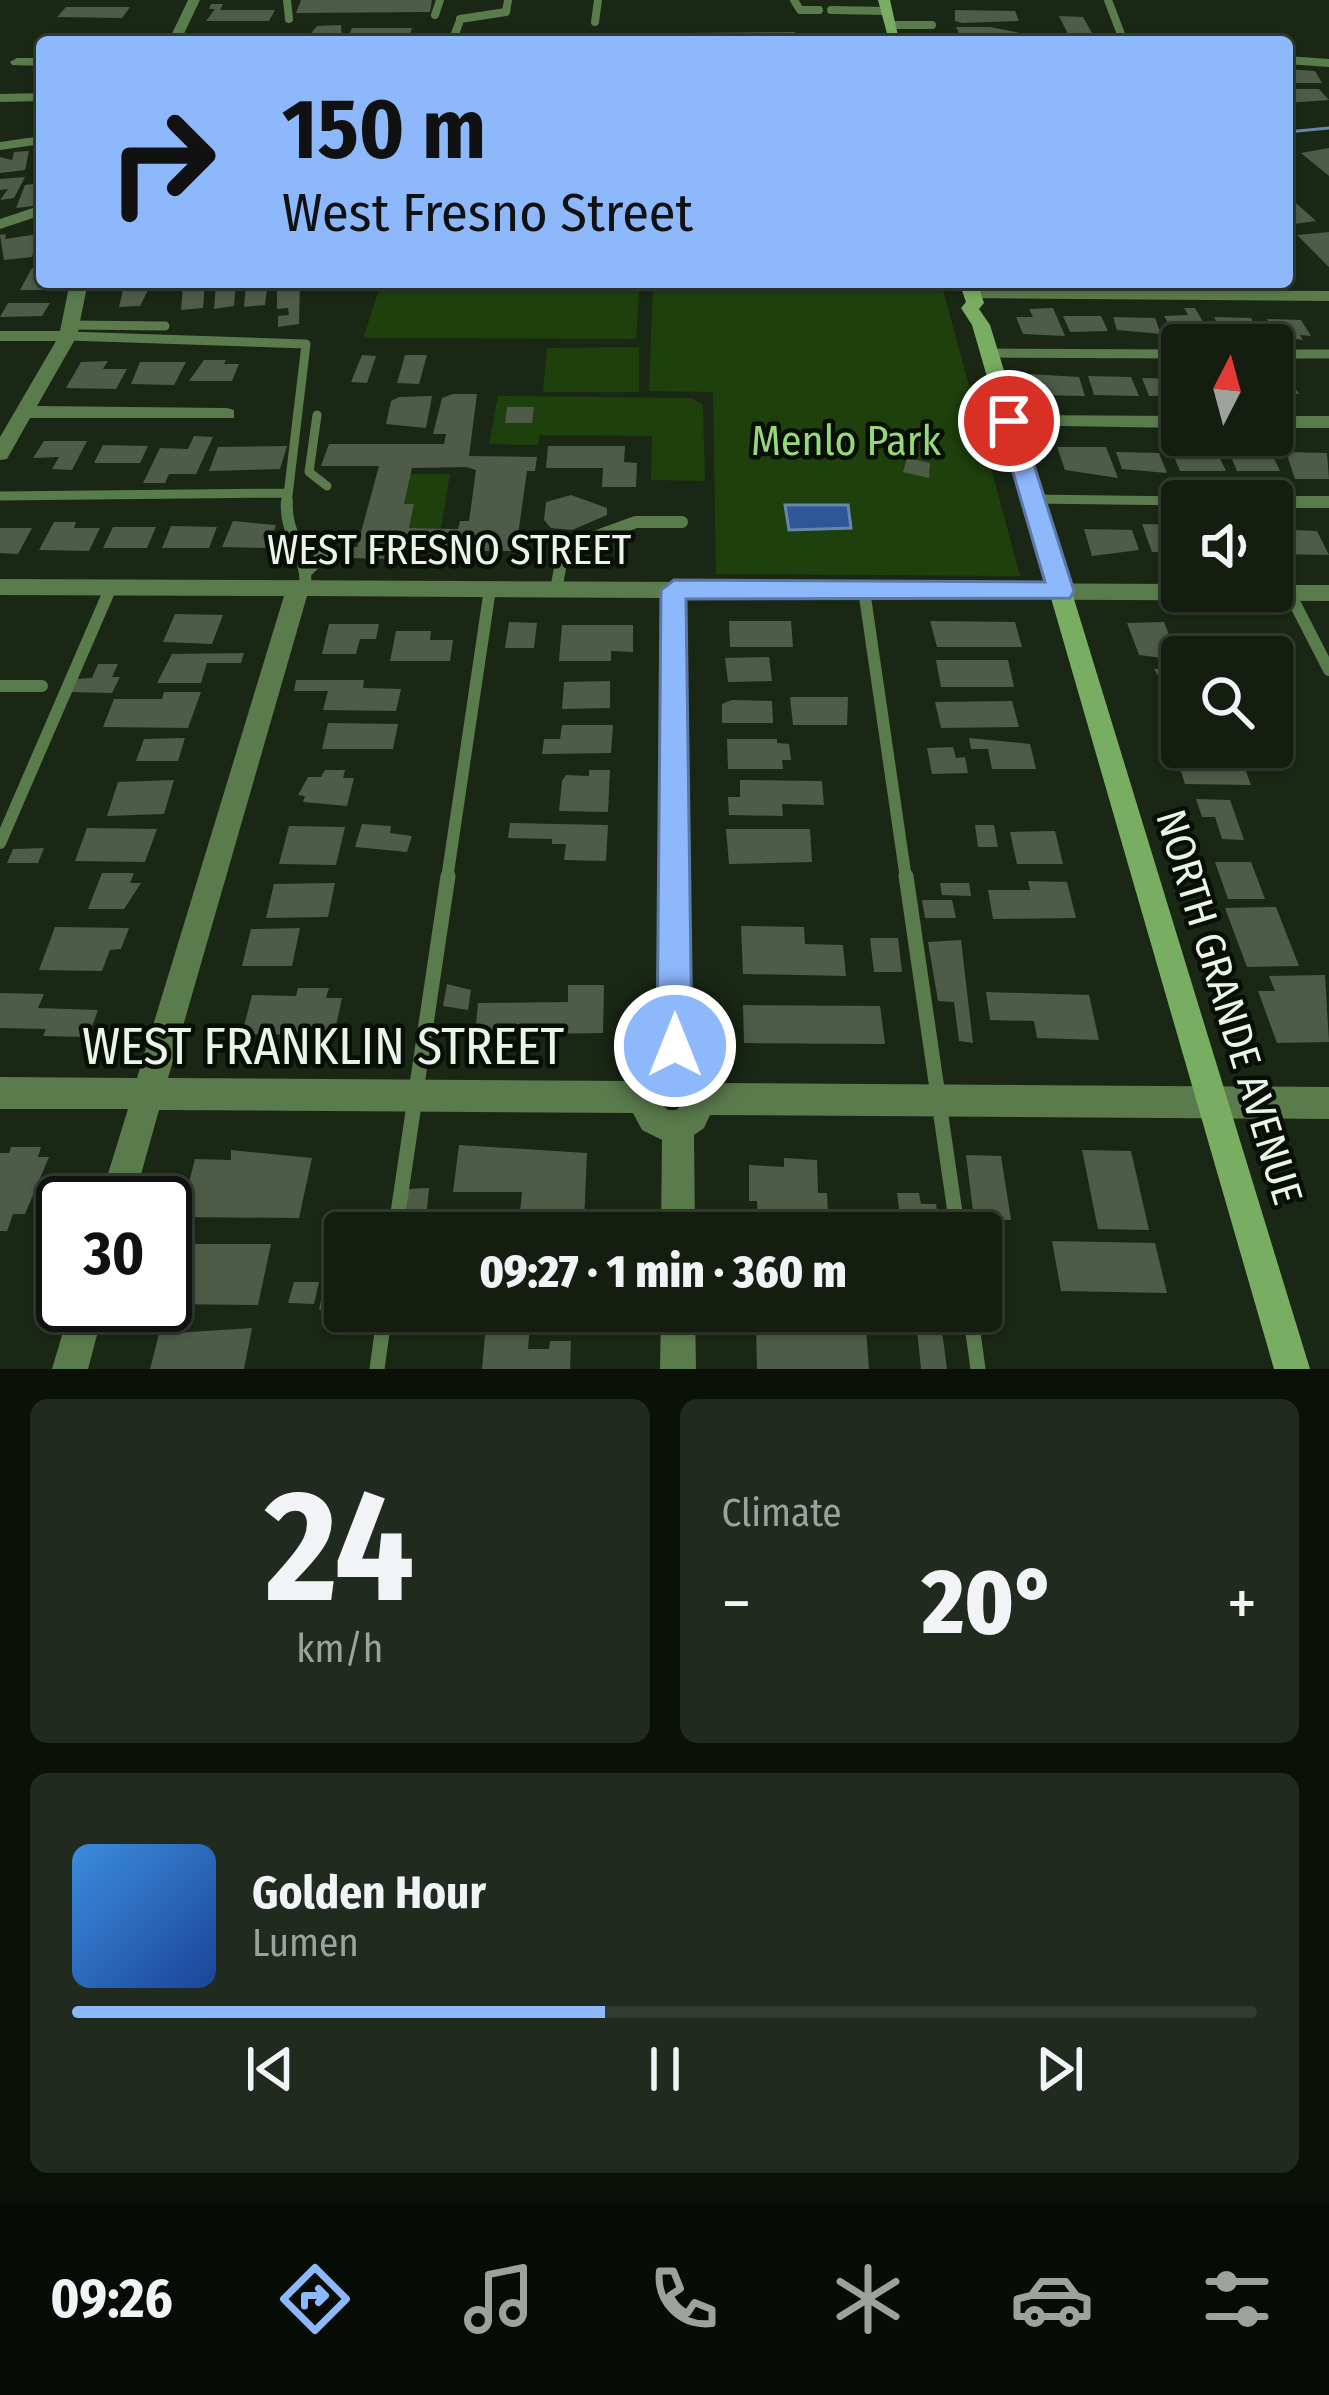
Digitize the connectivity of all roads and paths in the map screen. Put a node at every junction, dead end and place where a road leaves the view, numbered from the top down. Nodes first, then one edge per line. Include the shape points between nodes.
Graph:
1 (194, 0) edge
2 (287, 0) edge
3 (440, 0) edge
4 (508, 0) edge
5 (598, 0) edge
6 (794, 0) edge
7 (1108, 0) edge
8 (820, 12) dead end
9 (832, 12) dead end
10 (435, 16) dead end
11 (289, 19) dead end
12 (595, 22) dead end
13 (932, 25) dead end
14 (891, 26) edge
15 (178, 36) edge
16 (454, 36) edge
17 (1122, 36) edge
18 (1293, 60) edge
19 (16, 62) dead end
20 (36, 62) edge
21 (1329, 63) edge
22 (0, 98) edge
23 (36, 98) edge
24 (36, 141) edge
25 (0, 146) edge
26 (36, 212) edge
27 (0, 224) edge
28 (78, 288) edge
29 (1321, 296) edge
30 (974, 301) edge
31 (1329, 321) edge
32 (165, 326) dead end
33 (69, 331) junction
34 (0, 336) edge
35 (989, 353) junction
36 (1161, 354) edge
37 (1293, 354) edge
38 (1329, 355) edge
39 (25, 412) junction
40 (227, 414) dead end
41 (316, 415) dead end
42 (1009, 421) junction
43 (1161, 422) edge
44 (1293, 422) edge
45 (1329, 422) edge
46 (0, 454) edge
47 (327, 486) dead end
48 (288, 494) junction
49 (0, 496) edge
50 (1033, 499) junction
51 (1161, 501) edge
52 (1293, 502) edge
53 (1329, 502) edge
54 (682, 522) dead end
55 (314, 541) dead end
56 (303, 582) junction
57 (0, 587) edge
58 (111, 587) junction
59 (490, 589) junction
60 (556, 589) junction
61 (674, 590) junction
62 (864, 590) junction
63 (1061, 591) junction
64 (1161, 591) edge
65 (1293, 592) edge
66 (1329, 592) edge
67 (1293, 602) edge
68 (1329, 670) edge
69 (0, 686) edge
70 (42, 686) dead end
71 (0, 843) edge
72 (674, 1073) junction
73 (0, 1093) edge
74 (147, 1095) junction
75 (414, 1096) junction
76 (646, 1097) junction
77 (698, 1099) junction
78 (939, 1100) junction
79 (1213, 1102) junction
80 (1329, 1103) edge
81 (678, 1126) junction
82 (124, 1176) edge
83 (398, 1212) edge
84 (678, 1212) edge
85 (955, 1212) edge
86 (80, 1332) edge
87 (382, 1332) edge
88 (678, 1332) edge
89 (973, 1332) edge
90 (70, 1369) edge
91 (377, 1369) edge
92 (678, 1369) edge
93 (978, 1369) edge
94 (1292, 1369) edge

1 - 15 street
2 - 11 lane
3 - 10 lane
4 - 16 lane via 505,14 459,21
5 - 12 lane
6 - 8 lane via 800,10
7 - 17 lane
9 - 14 lane
13 - 14 lane
18 - 21 lane
19 - 20 street
22 - 23 street
24 - 25 street
26 - 27 street
28 - 33 street
29 - 30 street
29 - 31 street
30 - 35 main road, NORTH GRANDE AVENUE
32 - 33 lane
33 - 34 street
33 - 39 street
33 - 48 lane via 306,344
35 - 36 lane
35 - 42 main road, NORTH GRANDE AVENUE
37 - 38 lane
39 - 40 street
39 - 46 street
41 - 47 lane via 309,472
42 - 43 street
42 - 50 main road, NORTH GRANDE AVENUE
44 - 45 street
48 - 49 lane
48 - 56 lane via 285,522
50 - 51 lane
50 - 63 main road, NORTH GRANDE AVENUE
52 - 53 lane
54 - 60 lane via 636,522 564,548
55 - 56 lane via 322,556
56 - 58 street, WEST FRESNO STREET
56 - 59 street, WEST FRESNO STREET
56 - 74 street
57 - 58 street, WEST FRESNO STREET
58 - 71 lane
59 - 60 street, WEST FRESNO STREET
59 - 75 lane
60 - 61 street, WEST FRESNO STREET
61 - 62 street, WEST FRESNO STREET
61 - 72 street
62 - 63 street, WEST FRESNO STREET
62 - 78 lane
63 - 64 street, WEST FRESNO STREET
63 - 79 main road, NORTH GRANDE AVENUE
65 - 66 street, WEST FRESNO STREET
67 - 68 lane
69 - 70 lane
72 - 76 street via 652,1082
72 - 77 street via 688,1078
73 - 74 street, WEST FRANKLIN STREET
74 - 75 street, WEST FRANKLIN STREET
74 - 82 street
75 - 76 street, WEST FRANKLIN STREET
75 - 83 lane
76 - 81 street via 657,1122
77 - 78 street
77 - 81 street via 691,1119
78 - 79 street
78 - 85 lane
79 - 80 street
79 - 94 main road, NORTH GRANDE AVENUE
81 - 84 street
86 - 90 street
87 - 91 lane
88 - 92 street
89 - 93 lane

